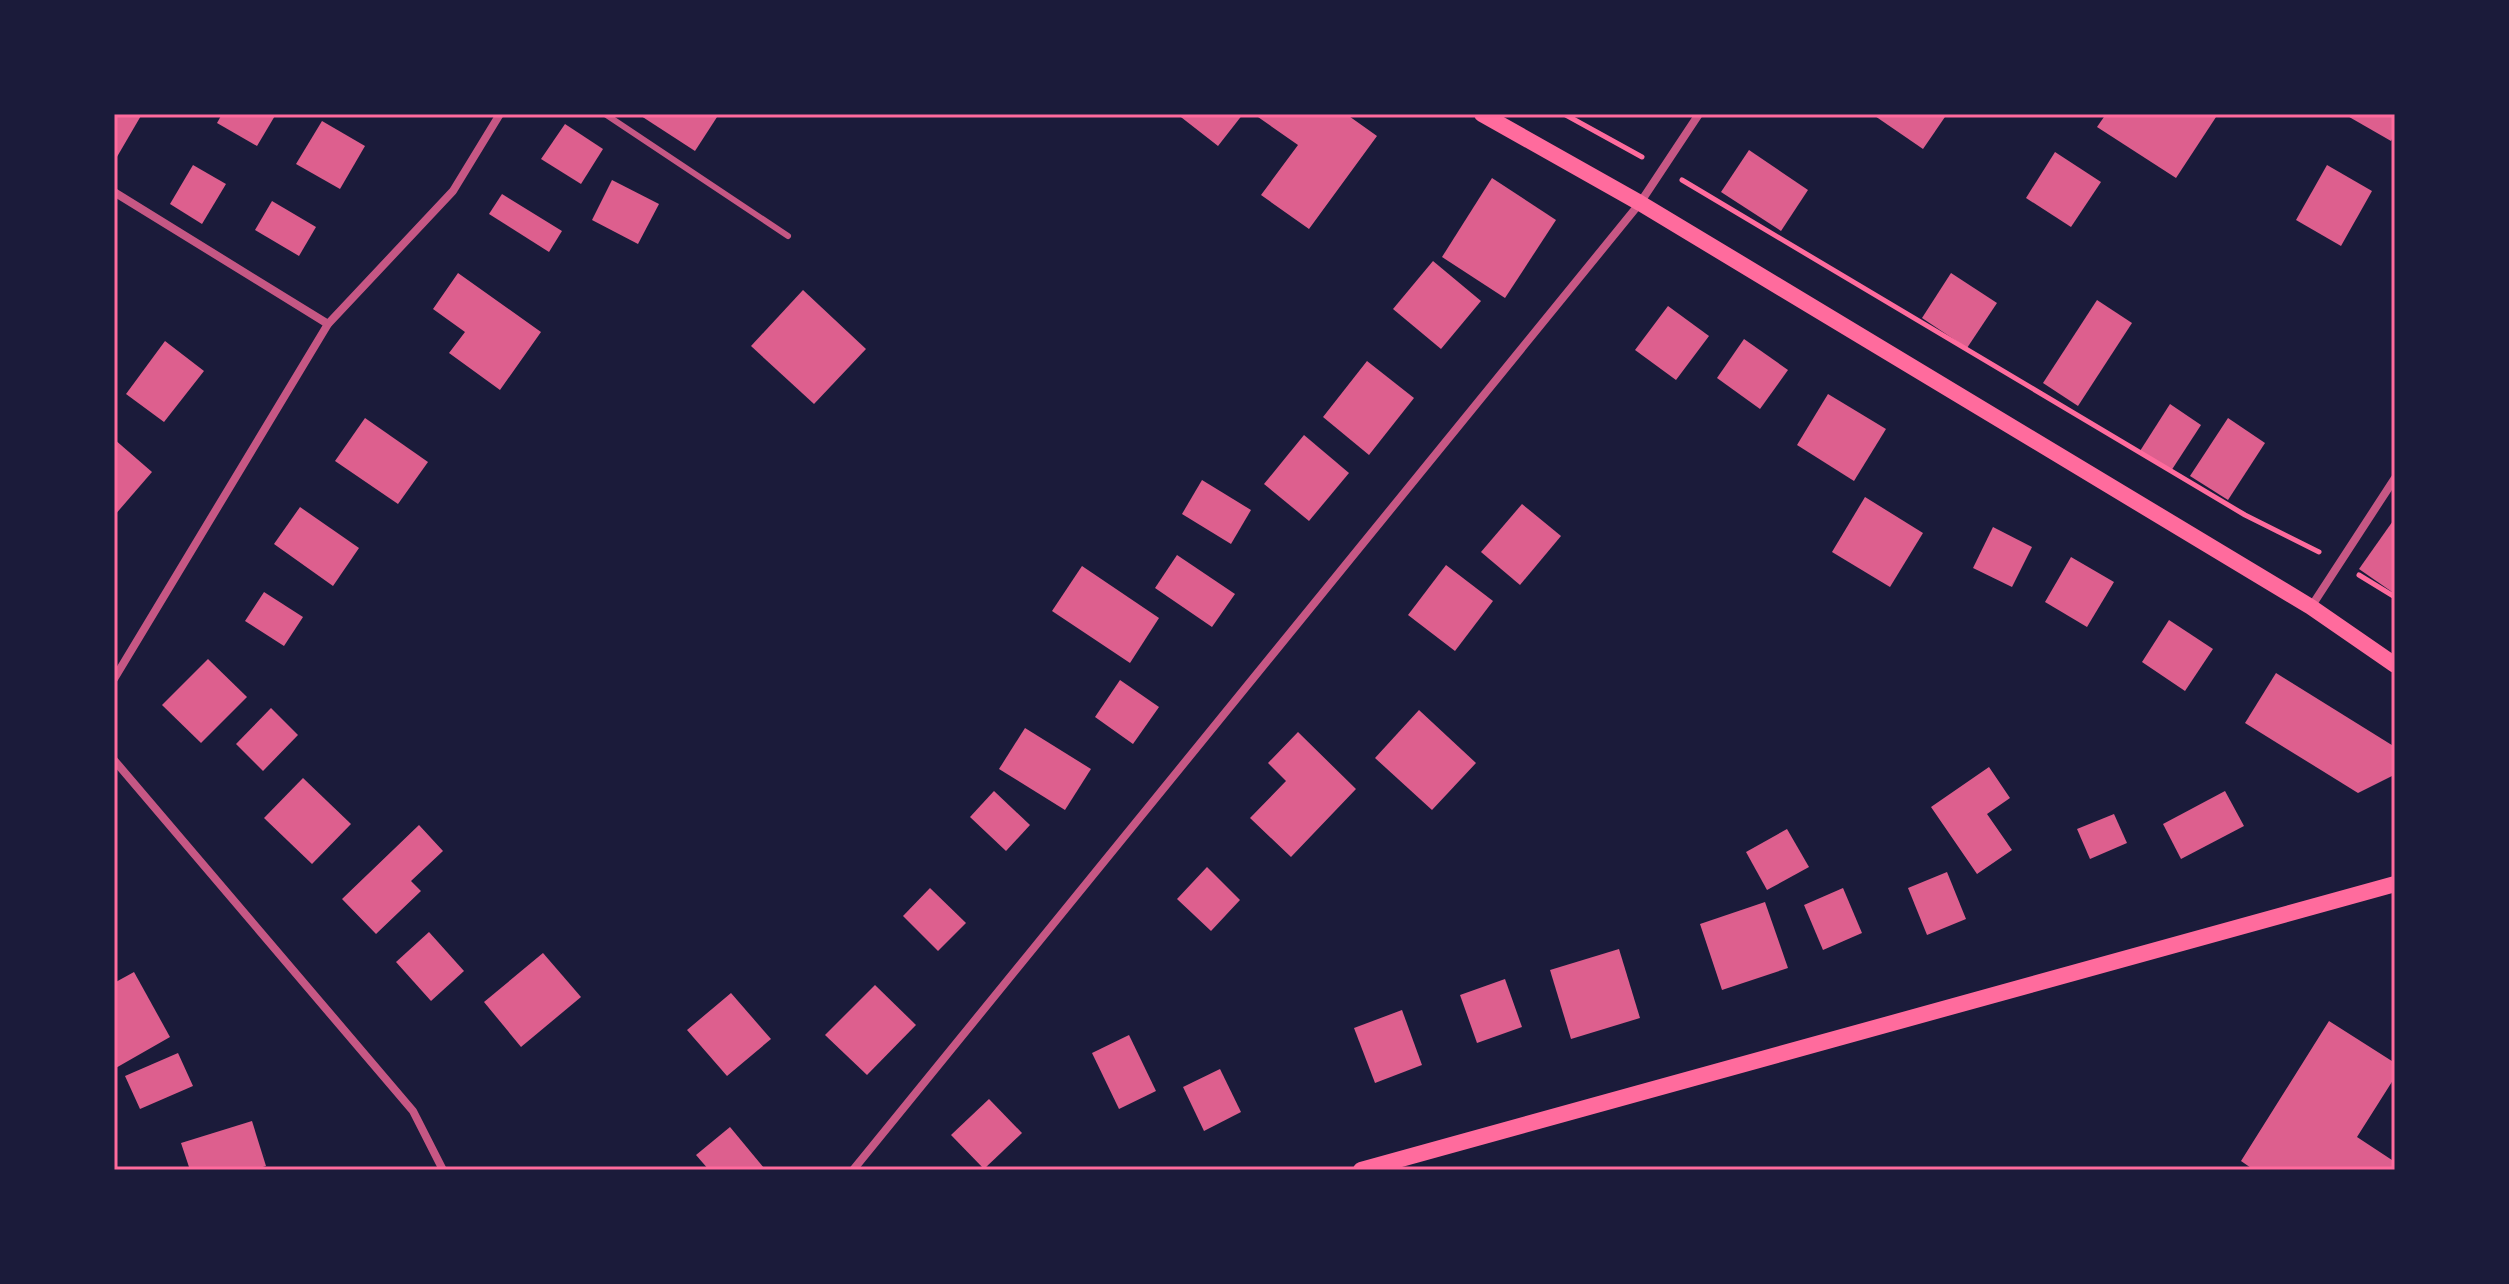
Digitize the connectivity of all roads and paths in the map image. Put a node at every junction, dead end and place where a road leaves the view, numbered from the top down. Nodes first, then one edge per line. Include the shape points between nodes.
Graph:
1 (500, 114) edge
2 (605, 114) edge
3 (1482, 114) edge
4 (1564, 114) edge
5 (1699, 114) edge
6 (1663, 169) junction
7 (114, 192) edge
8 (1640, 203) junction
9 (788, 236) dead end
10 (328, 324) junction
11 (2395, 478) edge
12 (2340, 563) junction
13 (2395, 597) edge
14 (2311, 607) junction
15 (2395, 665) edge
16 (114, 679) edge
17 (114, 760) edge
18 (2395, 884) edge
19 (443, 1170) edge
20 (853, 1170) edge
21 (1361, 1170) edge

1 - 10 street via 453,191
2 - 9 lane
3 - 8 main road
4 - 6 path
5 - 6 street
6 - 8 street
6 - 12 path via 2245,515
7 - 10 street
8 - 14 main road
8 - 20 street
10 - 16 street
11 - 12 street
12 - 13 path
12 - 14 street
14 - 15 main road
17 - 19 street via 413,1111
18 - 21 main road

